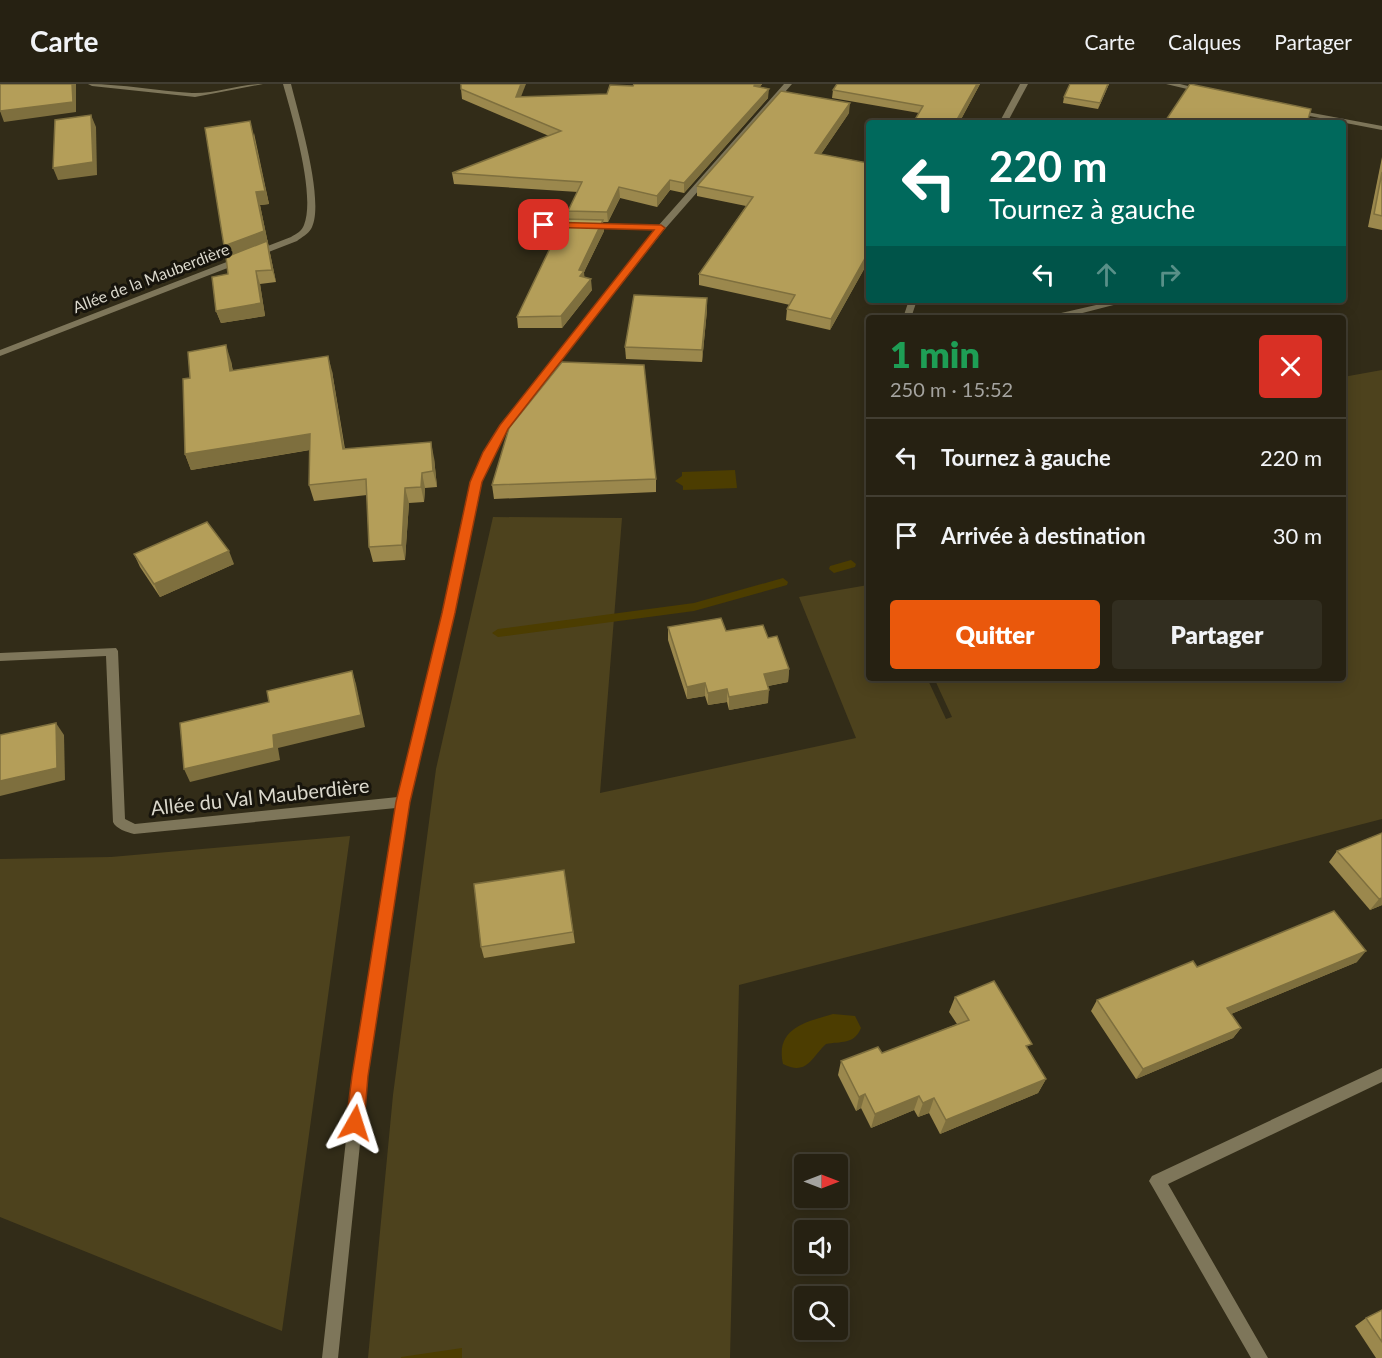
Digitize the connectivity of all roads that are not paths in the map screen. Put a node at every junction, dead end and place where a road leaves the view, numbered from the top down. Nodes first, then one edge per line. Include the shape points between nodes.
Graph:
1 (92, 84) edge
2 (134, 84) edge
3 (259, 84) edge
4 (287, 84) edge
5 (788, 84) edge
6 (1024, 84) edge
7 (1170, 84) edge
8 (127, 89) junction
9 (1212, 93) edge
10 (1282, 109) edge
11 (1005, 120) edge
12 (1333, 120) edge
13 (1346, 123) edge
14 (1382, 128) edge
15 (544, 225) dead end
16 (661, 228) junction
17 (1116, 303) edge
18 (1064, 315) edge
19 (0, 353) edge
20 (0, 657) edge
21 (403, 802) junction
22 (1382, 1075) edge
23 (330, 1358) edge
24 (1260, 1358) edge

1 - 8 street
2 - 8 street
3 - 8 street via 195,95
4 - 19 street, Allée de la Mauberdière via 308,169 308,228 294,239
5 - 16 street
6 - 11 street
7 - 9 street
10 - 12 street
13 - 14 street
15 - 16 street
16 - 21 street via 504,427 489,452 476,482
17 - 18 street
20 - 21 street, Allée du Val Mauberdière via 112,651 119,822 134,830
21 - 23 street via 360,1076
22 - 24 street via 1157,1181

